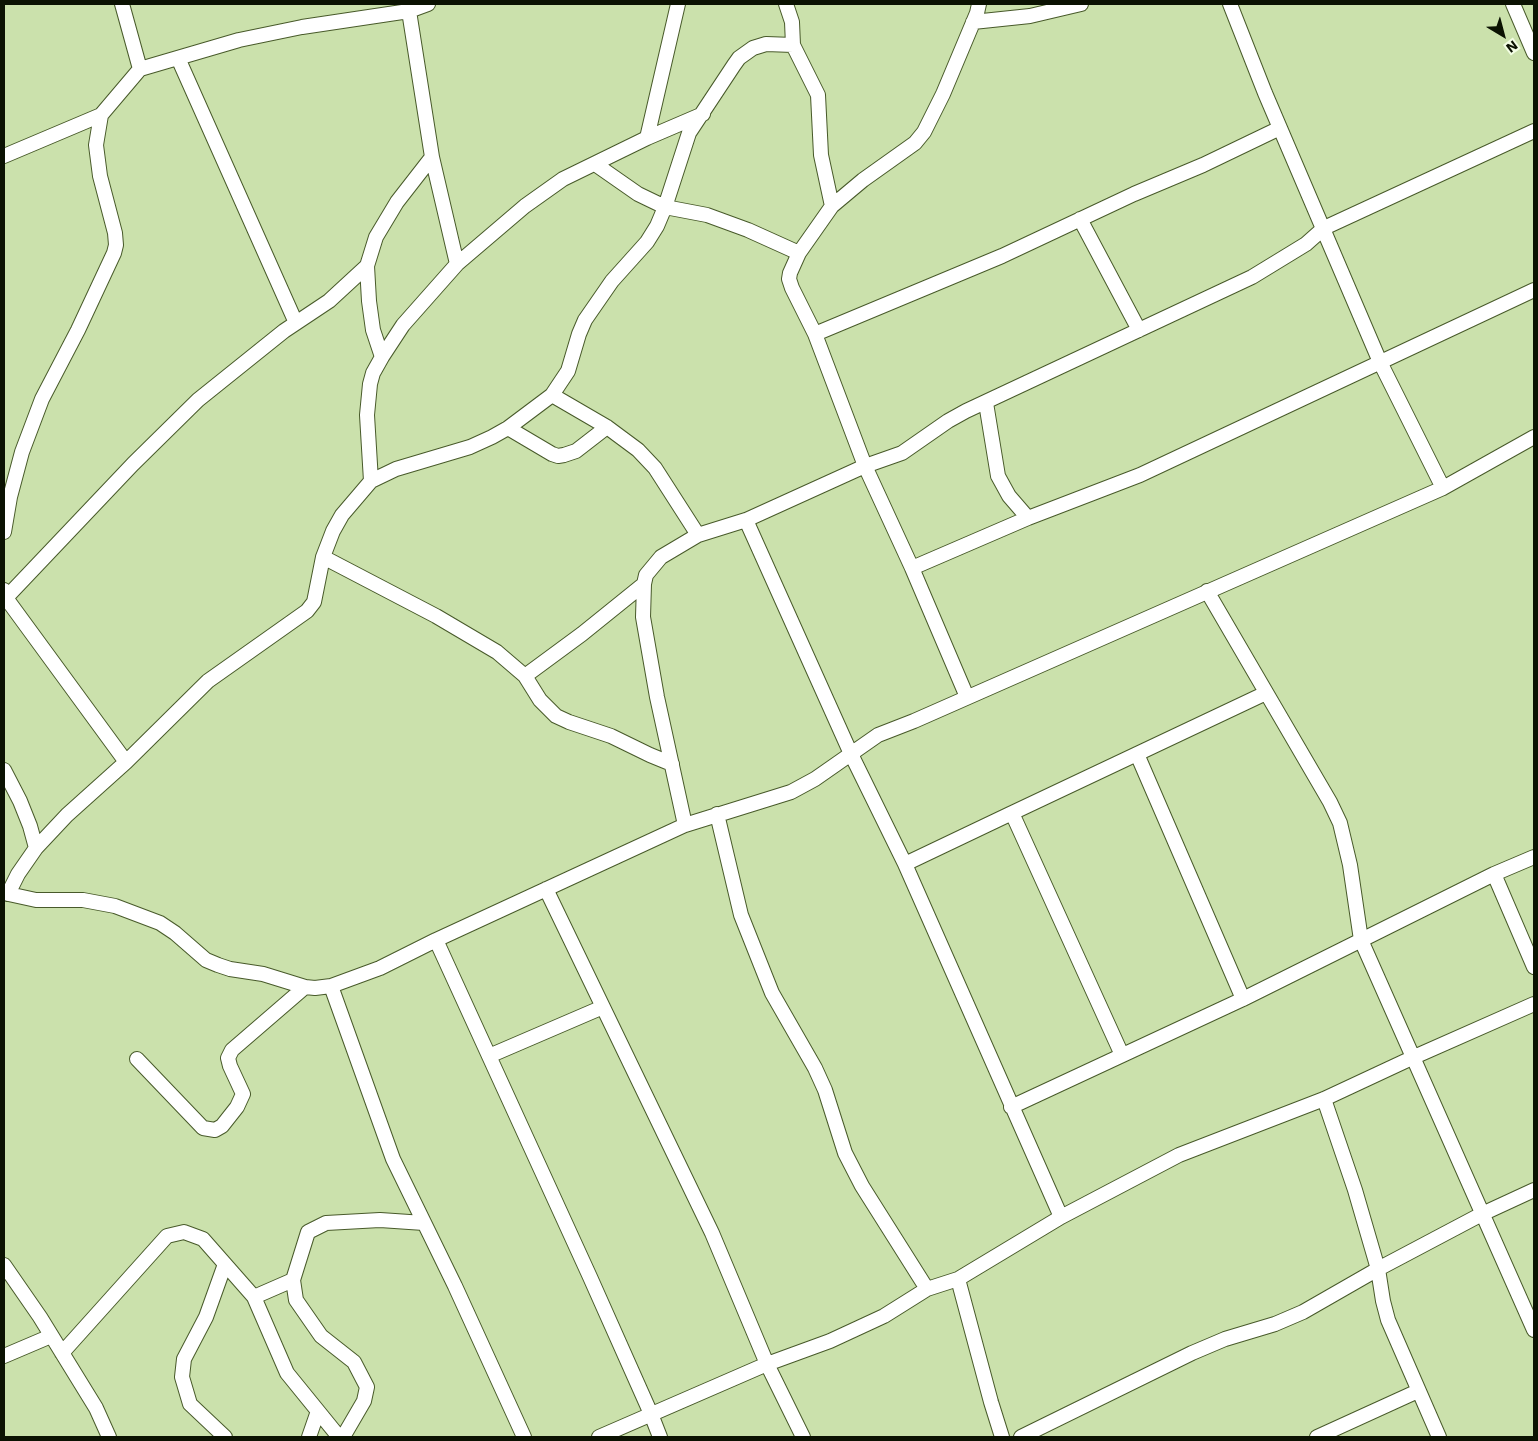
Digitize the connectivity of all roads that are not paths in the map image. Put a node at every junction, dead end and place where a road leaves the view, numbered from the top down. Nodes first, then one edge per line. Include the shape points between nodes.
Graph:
1 (122, 4) edge
2 (428, 4) edge
3 (678, 4) edge
4 (786, 4) edge
5 (979, 4) edge
6 (1081, 4) edge
7 (1230, 4) edge
8 (1513, 4) edge
9 (409, 11) junction
10 (973, 22) junction
11 (793, 45) junction
12 (1534, 53) edge
13 (178, 58) junction
14 (140, 70) junction
15 (703, 114) junction
16 (101, 115) junction
17 (1280, 128) junction
18 (1534, 131) edge
19 (647, 138) junction
20 (4, 156) edge
21 (432, 157) junction
22 (595, 164) junction
23 (832, 206) junction
24 (666, 207) junction
25 (1080, 219) junction
26 (1324, 228) junction
27 (799, 253) junction
28 (456, 264) junction
29 (367, 266) junction
30 (1534, 290) edge
31 (296, 323) junction
32 (1139, 330) junction
33 (815, 334) junction
34 (382, 357) junction
35 (1380, 362) junction
36 (552, 396) junction
37 (986, 402) junction
38 (607, 427) junction
39 (508, 428) junction
40 (1534, 437) edge
41 (865, 466) junction
42 (371, 481) junction
43 (1442, 488) junction
44 (1028, 518) junction
45 (746, 520) junction
46 (4, 532) edge
47 (698, 535) junction
48 (323, 558) junction
49 (912, 568) junction
50 (644, 584) junction
51 (1206, 591) junction
52 (4, 595) edge
53 (524, 676) junction
54 (1266, 693) junction
55 (967, 697) junction
56 (851, 754) junction
57 (1137, 754) junction
58 (126, 762) junction
59 (672, 764) junction
60 (4, 770) edge
61 (1012, 813) junction
62 (717, 814) junction
63 (685, 825) junction
64 (36, 848) junction
65 (1534, 857) edge
66 (905, 864) junction
67 (1494, 874) junction
68 (546, 889) junction
69 (6, 893) edge
70 (436, 940) junction
71 (1361, 940) junction
72 (1534, 967) edge
73 (331, 986) junction
74 (305, 987) junction
75 (1243, 999) junction
76 (1534, 1004) edge
77 (603, 1008) junction
78 (1122, 1055) junction
79 (489, 1056) junction
80 (1414, 1057) junction
81 (137, 1059) dead end
82 (1324, 1099) junction
83 (1011, 1107) junction
84 (1534, 1190) edge
85 (1482, 1214) junction
86 (1061, 1217) junction
87 (424, 1223) junction
88 (225, 1264) junction
89 (4, 1265) edge
90 (1378, 1269) junction
91 (958, 1279) junction
92 (293, 1280) junction
93 (927, 1289) junction
94 (254, 1296) junction
95 (1534, 1330) edge
96 (52, 1336) junction
97 (62, 1353) junction
98 (4, 1356) edge
99 (767, 1364) junction
100 (1418, 1390) junction
101 (318, 1411) junction
102 (651, 1414) junction
103 (1324, 1436) edge
104 (109, 1437) edge
105 (225, 1437) edge
106 (309, 1437) edge
107 (339, 1437) edge
108 (343, 1437) edge
109 (524, 1437) edge
110 (599, 1437) edge
111 (660, 1437) edge
112 (803, 1437) edge
113 (1002, 1437) edge
114 (1021, 1437) edge
115 (1439, 1437) edge

1 - 14 street
2 - 9 street
3 - 19 street
4 - 11 street via 792,22
5 - 10 street
6 - 10 street via 1030,16
7 - 17 street
8 - 12 street
9 - 13 street via 302,27 239,40
9 - 21 street
10 - 23 street via 943,94 915,144 862,180
11 - 15 street via 766,44 739,58
11 - 23 street via 818,95 821,155
13 - 14 street
13 - 31 street
14 - 16 street
15 - 19 street
15 - 24 street via 685,142
16 - 20 street
16 - 46 street via 96,145 116,245 78,330 42,399 22,452
17 - 25 street
17 - 26 street
18 - 26 street
19 - 22 street
21 - 28 street
21 - 29 street via 392,209 376,238
22 - 24 street via 638,194
22 - 28 street via 563,179
23 - 27 street
24 - 27 street via 715,218
24 - 36 street via 647,242 612,281 585,320 568,371
25 - 32 street
25 - 33 street via 1002,256
26 - 32 street via 1306,244 1252,277
26 - 35 street
27 - 33 street via 790,279
28 - 34 street via 404,325
29 - 31 street via 329,301
29 - 34 street via 373,330
30 - 35 street
31 - 52 street via 198,400
32 - 37 street
33 - 41 street
34 - 42 street via 373,373 368,397
35 - 43 street
35 - 44 street via 1140,475
36 - 38 street
36 - 39 street
37 - 41 street via 948,421 902,453
37 - 44 street via 998,476 1009,496
38 - 39 street via 576,451 564,456 552,454
38 - 47 street via 638,450 655,468
39 - 42 street via 470,447 396,469
40 - 43 street
41 - 45 street
41 - 49 street
42 - 48 street via 342,515
43 - 51 street
44 - 49 street
45 - 47 street
45 - 56 street
47 - 50 street via 661,557 646,575
48 - 53 street via 498,652
48 - 58 street via 314,602 307,611 208,681
49 - 55 street
50 - 53 street
50 - 59 street via 643,617
51 - 54 street
51 - 55 street
52 - 58 street
53 - 59 street via 556,716 611,736
54 - 57 street
54 - 71 street via 1340,823 1350,864
55 - 56 street via 878,735
56 - 62 street via 791,792
56 - 66 street
57 - 61 street
57 - 75 street
58 - 64 street
59 - 63 street
60 - 64 street
61 - 66 street
61 - 78 street
62 - 63 street
62 - 93 street via 741,915 772,993 815,1068 846,1153 862,1186
63 - 68 street
64 - 69 street
65 - 67 street
66 - 83 street
67 - 71 street
67 - 72 street
68 - 70 street
68 - 77 street
69 - 74 street via 36,900 83,900 115,906 160,924 206,960
70 - 73 street via 380,968
70 - 79 street
71 - 75 street
71 - 80 street
73 - 74 street
73 - 87 street via 393,1159
74 - 81 street via 232,1050 228,1058 243,1094 237,1107 216,1130 203,1128
75 - 78 street
76 - 80 street
77 - 79 street
77 - 99 street via 712,1233
78 - 83 street
79 - 102 street
80 - 82 street
80 - 85 street
82 - 86 street via 1179,1155
82 - 90 street via 1356,1190
83 - 86 street
84 - 85 street
85 - 90 street
85 - 95 street
86 - 91 street
87 - 92 street via 380,1220 326,1224 308,1232
87 - 109 street
88 - 94 street
88 - 97 street via 203,1238 184,1232 167,1236
88 - 105 street via 206,1317 184,1359 182,1377 190,1404
89 - 96 street
90 - 100 street via 1388,1320
90 - 114 street via 1303,1312 1192,1353
91 - 93 street
91 - 113 street
92 - 94 street
92 - 108 street via 296,1300 312,1325 354,1362 367,1387 364,1401
93 - 99 street via 884,1316 830,1341
94 - 101 street via 287,1373
96 - 97 street
96 - 98 street
97 - 104 street via 96,1408
99 - 102 street
99 - 112 street
100 - 103 street
100 - 115 street
101 - 106 street
101 - 107 street
102 - 110 street
102 - 111 street

